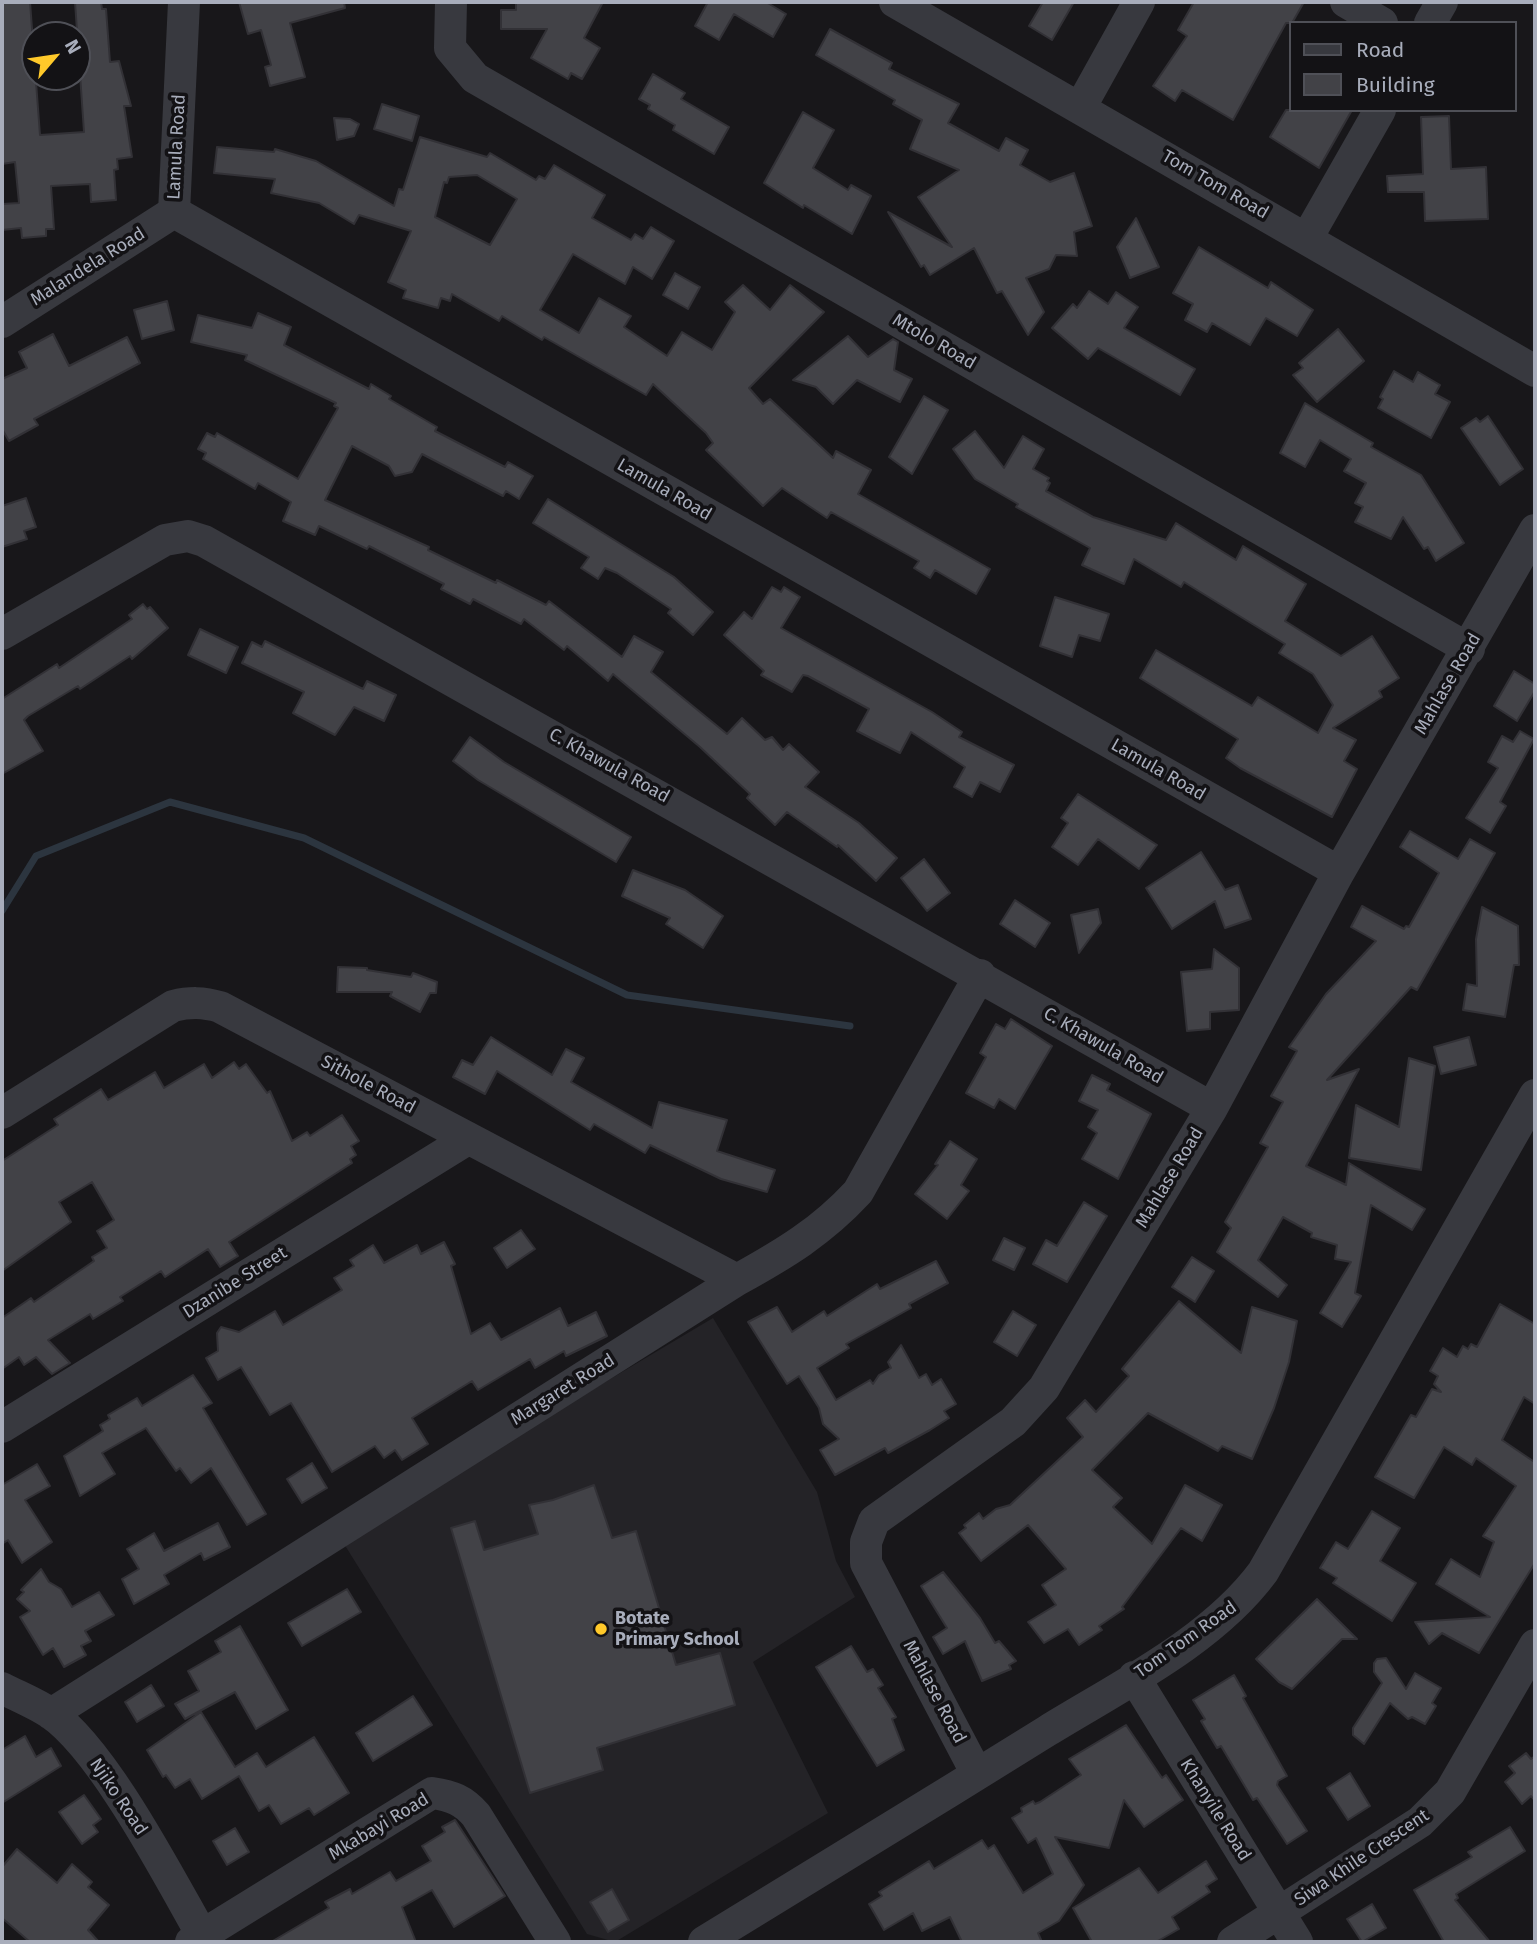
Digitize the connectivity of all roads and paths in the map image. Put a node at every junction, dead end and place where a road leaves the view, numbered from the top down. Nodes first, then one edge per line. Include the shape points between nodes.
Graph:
1 (184, 2) edge
2 (451, 2) edge
3 (894, 2) edge
4 (1139, 2) edge
5 (1346, 2) edge
6 (1442, 2) edge
7 (1379, 21) edge
8 (1431, 21) edge
9 (1080, 108) junction
10 (1379, 112) edge
11 (174, 212) junction
12 (1307, 238) junction
13 (2, 322) edge
14 (1535, 371) edge
15 (1535, 530) edge
16 (2, 634) edge
17 (1468, 649) junction
18 (1339, 872) junction
19 (980, 975) junction
20 (1535, 1095) edge
21 (1212, 1108) junction
22 (2, 1113) edge
23 (468, 1139) junction
24 (737, 1280) junction
25 (2, 1427) edge
26 (1535, 1645) edge
27 (1134, 1677) junction
28 (2, 1688) edge
29 (51, 1714) junction
30 (978, 1774) junction
31 (1279, 1914) junction
32 (196, 1939) edge
33 (555, 1942) edge
34 (704, 1942) edge
35 (1233, 1942) edge
36 (1297, 1942) edge

1 - 11 street, Lamula Road
2 - 17 street, Mtolo Road via 450,48 475,78
3 - 9 street, Tom Tom Road
4 - 9 street
5 - 7 street
6 - 8 street
9 - 12 street, Tom Tom Road
10 - 12 street
11 - 13 street, Malandela Road
11 - 18 street, Lamula Road
12 - 14 street, Tom Tom Road
15 - 17 street, Mahlase Road
16 - 19 street, C. Khawula Road via 165,540 188,536 204,541
17 - 18 street, Mahlase Road
18 - 21 street, Mahlase Road
19 - 21 street, C. Khawula Road
19 - 24 street, Margaret Road via 858,1192 798,1246
20 - 27 street, Tom Tom Road via 1263,1572 1222,1618
21 - 30 street, Mahlase Road via 1044,1388 1013,1422 874,1521 866,1542 866,1563
22 - 23 street, Sithole Road via 173,1006 190,1002 220,1006
23 - 24 street, Sithole Road
23 - 25 street, Dzanibe Street
24 - 29 street, Margaret Road
26 - 31 street, Siwa Khile Crescent via 1450,1793 1435,1809
27 - 30 street, Tom Tom Road
27 - 31 street, Khanyile Road
28 - 29 street, Njiko Road
29 - 32 street, Njiko Road via 81,1743 108,1780 158,1858
30 - 34 street, Tom Tom Road
31 - 35 street, Siwa Khile Crescent
31 - 36 street, Khanyile Road
32 - 33 street, Mkabayi Road via 432,1793 464,1802 476,1815

